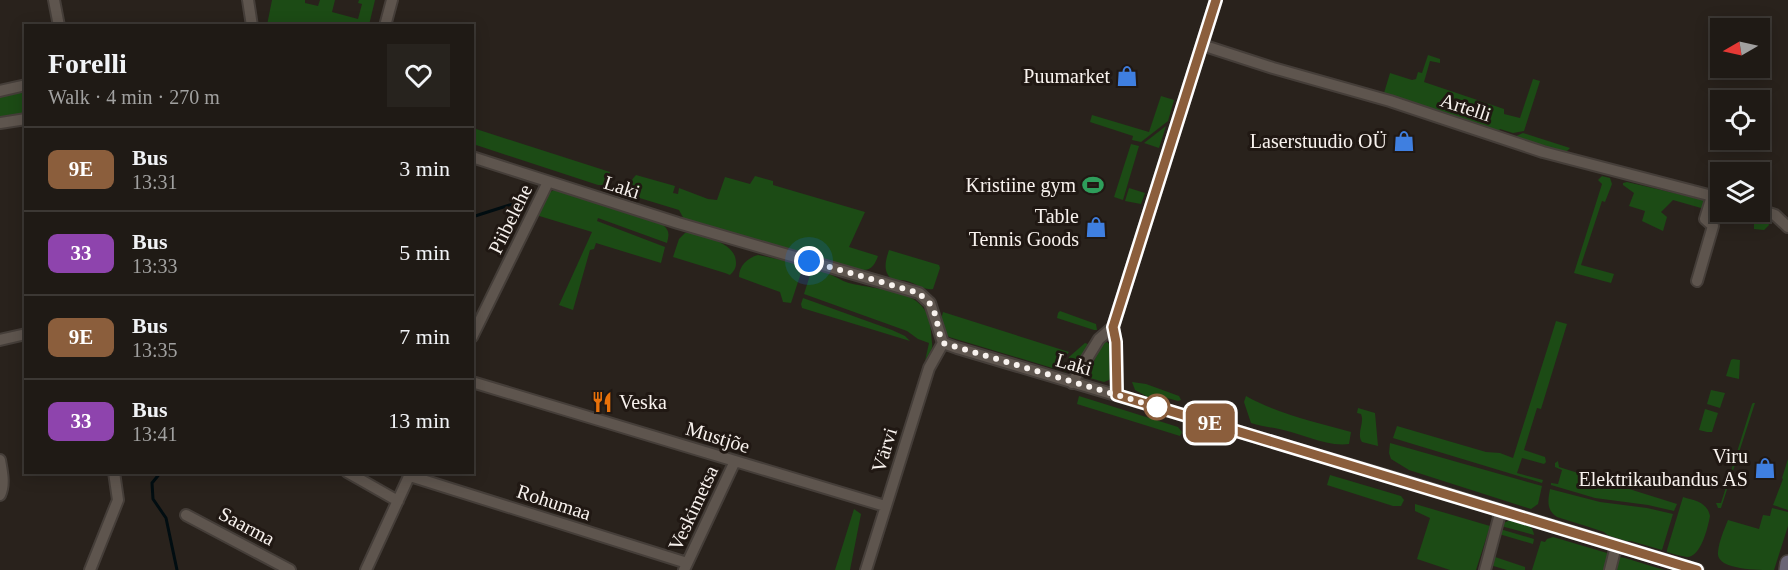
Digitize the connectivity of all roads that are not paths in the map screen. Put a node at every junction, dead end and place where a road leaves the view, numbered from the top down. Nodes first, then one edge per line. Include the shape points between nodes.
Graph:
1 (54, 0) edge
2 (248, 0) edge
3 (392, 0) edge
4 (1216, 0) edge
5 (59, 24) edge
6 (252, 24) edge
7 (386, 24) edge
8 (1202, 45) junction
9 (24, 86) edge
10 (0, 91) edge
11 (24, 118) edge
12 (0, 123) edge
13 (474, 158) edge
14 (548, 182) junction
15 (1710, 195) edge
16 (1710, 209) edge
17 (1770, 213) edge
18 (1788, 227) edge
19 (1697, 281) dead end
20 (1113, 327) junction
21 (474, 333) edge
22 (24, 334) edge
23 (0, 340) edge
24 (943, 343) junction
25 (474, 383) edge
26 (1072, 383) junction
27 (1117, 395) junction
28 (0, 460) edge
29 (735, 461) junction
30 (350, 474) edge
31 (410, 474) edge
32 (115, 477) edge
33 (0, 495) edge
34 (398, 501) junction
35 (885, 506) junction
36 (1501, 510) junction
37 (186, 515) dead end
38 (1616, 546) junction
39 (1788, 563) edge
40 (686, 567) edge
41 (90, 570) edge
42 (290, 570) edge
43 (366, 570) edge
44 (866, 570) edge
45 (1485, 570) edge
46 (1610, 570) edge
47 (1698, 570) edge
48 (1787, 570) edge

1 - 5 street
2 - 6 street
3 - 7 street
4 - 8 street
8 - 15 street, Artelli via 1543,152
8 - 20 street
9 - 10 street
11 - 12 street
13 - 14 street, Laki
14 - 21 street, Piibelehe
14 - 24 street, Laki via 919,293 930,303
16 - 19 street via 1705,219 1713,226
17 - 18 street
20 - 26 street via 1099,339
20 - 27 street
22 - 23 street
24 - 26 street, Laki
24 - 35 street, Värvi via 929,368
25 - 29 street, Mustjõe
26 - 27 street, Laki
27 - 36 street, Laki
28 - 33 street
29 - 35 street, Mustjõe
29 - 40 street, Veskimetsa
30 - 34 street
31 - 34 street
31 - 40 street, Rohumaa
32 - 41 street via 118,500
34 - 43 street
35 - 44 street, Värvi
36 - 38 street, Laki
36 - 45 street
37 - 42 street, Saarma
38 - 46 street
38 - 47 street, Laki
39 - 48 main road

